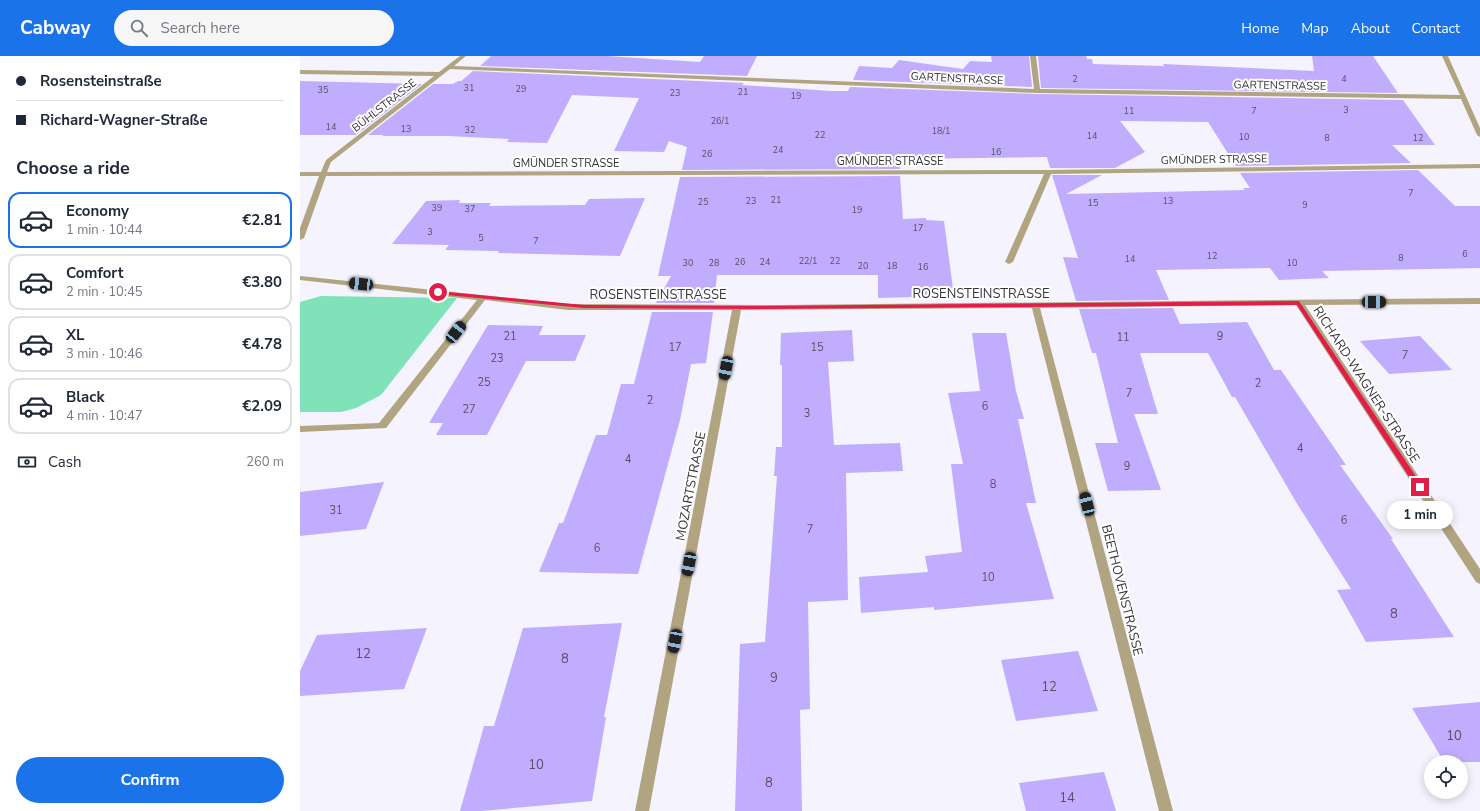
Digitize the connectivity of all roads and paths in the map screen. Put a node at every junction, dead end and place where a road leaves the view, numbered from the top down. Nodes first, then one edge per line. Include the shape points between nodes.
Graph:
1 (463, 56) edge
2 (1033, 56) edge
3 (1445, 56) edge
4 (450, 67) junction
5 (300, 72) edge
6 (441, 74) junction
7 (1038, 91) junction
8 (1463, 97) junction
9 (1480, 135) edge
10 (1480, 166) edge
11 (1048, 172) junction
12 (300, 174) edge
13 (323, 174) junction
14 (300, 238) edge
15 (1009, 262) dead end
16 (300, 278) edge
17 (484, 297) junction
18 (1480, 301) edge
19 (1299, 303) junction
20 (1035, 305) junction
21 (737, 308) junction
22 (300, 429) edge
23 (1480, 579) edge
24 (642, 811) edge
25 (1166, 811) edge

1 - 4 street, BÜHLSTRASSE
2 - 7 street
3 - 8 street
4 - 6 street, BÜHLSTRASSE
4 - 7 street, GARTENSTRASSE
5 - 6 street
6 - 13 street, BÜHLSTRASSE via 328,161
7 - 8 street, GARTENSTRASSE
8 - 9 street
10 - 11 street, GMÜNDER STRASSE
11 - 13 street, GMÜNDER STRASSE
11 - 15 street
12 - 13 street, GMÜNDER STRASSE
13 - 14 street, BÜHLSTRASSE
16 - 17 street, ROSENSTEINSTRASSE
17 - 21 street, ROSENSTEINSTRASSE via 568,306
17 - 22 street via 382,426
18 - 19 street, ROSENSTEINSTRASSE
19 - 20 street, ROSENSTEINSTRASSE
19 - 23 street, RICHARD-WAGNER-STRASSE
20 - 21 street, ROSENSTEINSTRASSE
20 - 25 street, BEETHOVENSTRASSE
21 - 24 street, MOZARTSTRASSE

